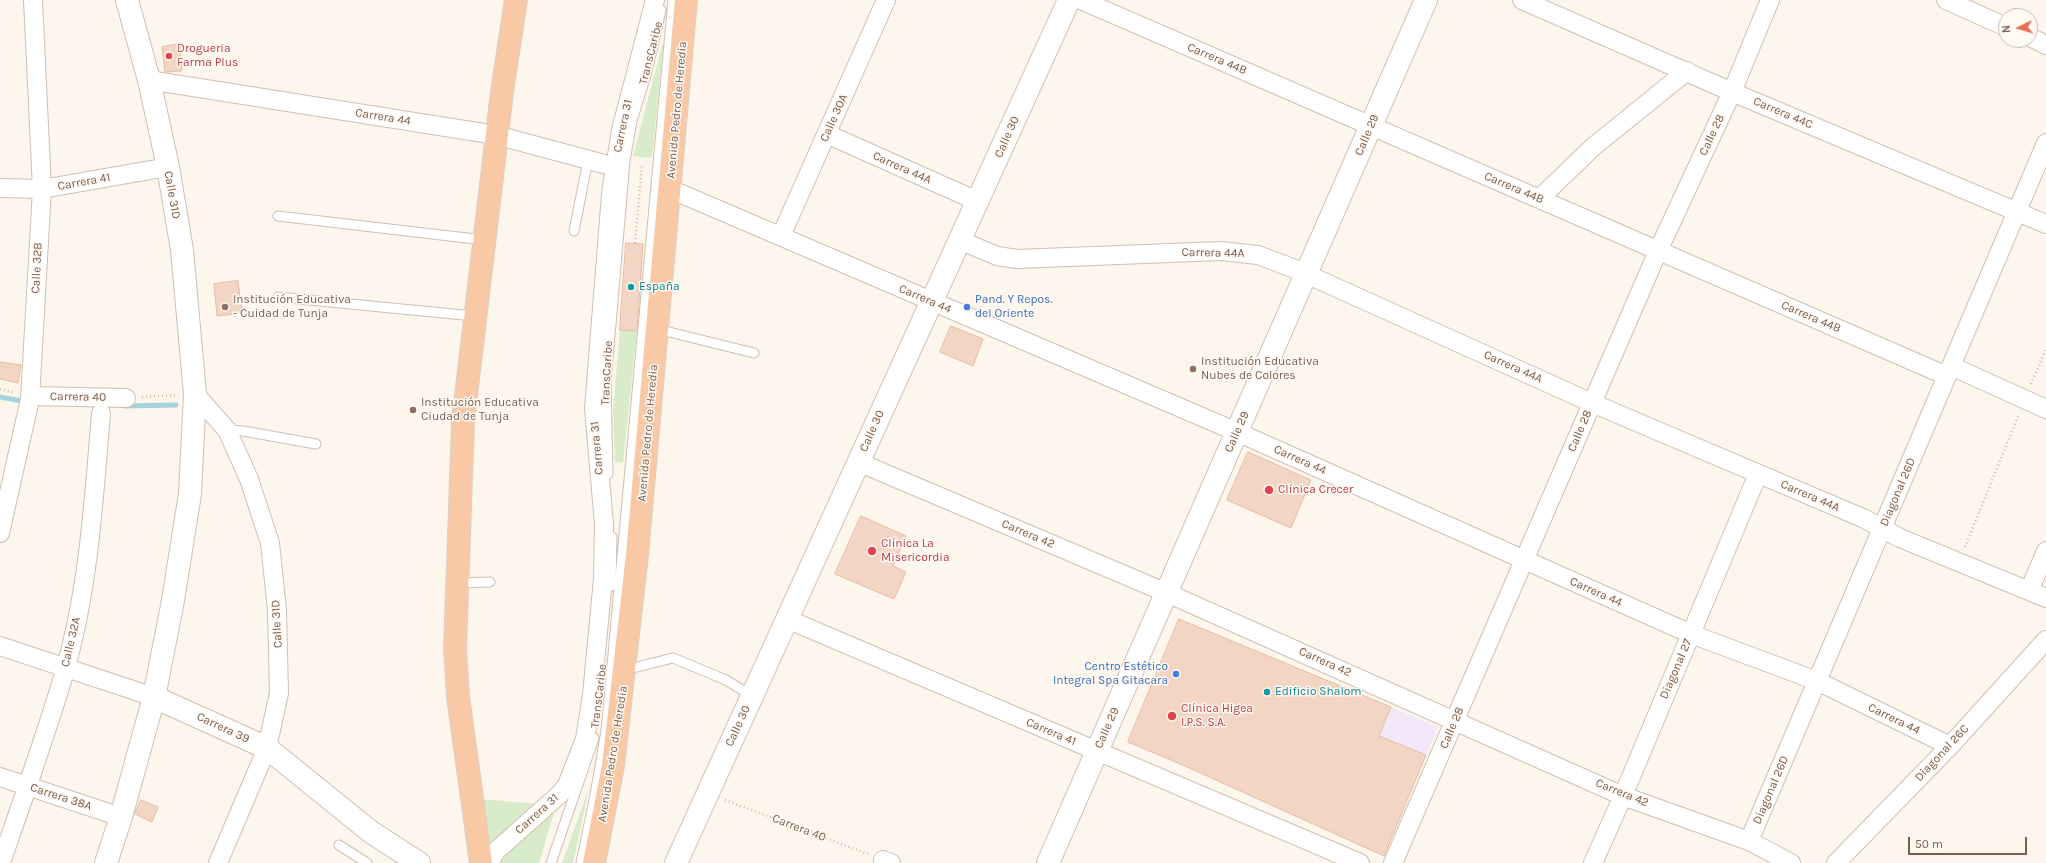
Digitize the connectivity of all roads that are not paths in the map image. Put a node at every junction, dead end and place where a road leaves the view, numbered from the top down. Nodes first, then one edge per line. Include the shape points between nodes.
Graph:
1 (33, 0) edge
2 (127, 0) edge
3 (516, 0) edge
4 (655, 0) edge
5 (662, 0) edge
6 (673, 0) edge
7 (686, 0) edge
8 (886, 0) edge
9 (1069, 0) edge
10 (1081, 0) edge
11 (1426, 0) edge
12 (1522, 0) edge
13 (1770, 0) edge
14 (1946, 0) edge
15 (1998, 23) edge
16 (1687, 71) junction
17 (149, 80) junction
18 (1732, 92) junction
19 (1371, 126) junction
20 (827, 134) junction
21 (496, 135) junction
22 (2046, 143) edge
23 (588, 160) junction
24 (168, 167) junction
25 (615, 167) junction
26 (0, 188) edge
27 (42, 189) junction
28 (670, 189) junction
29 (1539, 199) junction
30 (977, 201) junction
31 (2017, 212) junction
32 (278, 216) dead end
33 (2046, 224) edge
34 (574, 231) dead end
35 (781, 236) junction
36 (484, 240) junction
37 (959, 240) junction
38 (1658, 251) junction
39 (1306, 274) junction
40 (278, 297) dead end
41 (931, 302) junction
42 (474, 316) junction
43 (657, 329) junction
44 (754, 353) dead end
45 (1949, 371) junction
46 (194, 394) junction
47 (126, 398) dead end
48 (29, 402) junction
49 (1592, 403) junction
50 (2046, 408) edge
51 (101, 412) dead end
52 (227, 430) junction
53 (1237, 432) junction
54 (316, 444) dead end
55 (858, 462) junction
56 (1758, 474) junction
57 (1882, 528) junction
58 (0, 533) edge
59 (2046, 552) edge
60 (1524, 560) junction
61 (490, 582) dead end
62 (456, 583) junction
63 (2029, 591) junction
64 (1167, 593) junction
65 (2046, 598) edge
66 (787, 618) junction
67 (1691, 634) junction
68 (2046, 640) edge
69 (0, 646) edge
70 (66, 667) junction
71 (625, 670) junction
72 (1817, 681) junction
73 (752, 696) junction
74 (154, 697) junction
75 (1455, 719) junction
76 (1950, 746) junction
77 (267, 748) junction
78 (1097, 752) junction
79 (0, 777) edge
80 (27, 786) junction
81 (1623, 796) junction
82 (122, 817) junction
83 (1749, 841) junction
84 (339, 845) dead end
85 (1, 863) edge
86 (106, 863) edge
87 (218, 863) edge
88 (367, 863) edge
89 (419, 863) edge
90 (480, 863) edge
91 (488, 863) edge
92 (551, 863) edge
93 (580, 863) edge
94 (594, 863) edge
95 (676, 863) edge
96 (1048, 863) edge
97 (1360, 863) edge
98 (1393, 863) edge
99 (1593, 863) edge
100 (1791, 863) edge
101 (1836, 863) edge

1 - 27 street, Calle 32B
2 - 17 street, Calle 31D
3 - 21 highway
4 - 25 street, Carrera 31 via 621,130
5 - 92 lane, TransCaribe via 654,45 632,121 626,154 609,332 606,429 613,566 596,728
6 - 93 lane, TransCaribe via 606,731
7 - 28 highway, Avenida Pedro de Heredia
8 - 20 street, Calle 30A
9 - 30 street, Calle 30
10 - 19 street, Carrera 44B
11 - 19 street, Calle 29
12 - 16 street, Carrera 44C
13 - 18 street, Calle 28
14 - 15 street
16 - 18 street, Carrera 44C
16 - 29 street via 1593,147
17 - 21 street, Carrera 44
17 - 24 street, Calle 31D
18 - 31 street, Carrera 44C
18 - 38 street, Calle 28
19 - 29 street, Carrera 44B
19 - 39 street, Calle 29
20 - 30 street, Carrera 44A
20 - 35 street, Calle 30A
21 - 23 street, Carrera 44
21 - 36 highway
22 - 31 street, Diagonal 26D
23 - 25 street, Carrera 44
23 - 34 lane
24 - 27 street, Carrera 41
24 - 46 street, Calle 31D via 182,250
25 - 91 street, Carrera 31 via 594,409 604,524 604,572 585,739 570,780 560,794 496,851
26 - 27 street, Carrera 41
27 - 48 street, Calle 32B
28 - 35 street, Carrera 44
28 - 43 highway, Avenida Pedro de Heredia
29 - 38 street, Carrera 44B
30 - 37 street, Calle 30
31 - 33 street, Carrera 44C
31 - 45 street, Diagonal 26D
32 - 36 lane
35 - 41 street, Carrera 44
36 - 42 highway
37 - 39 street, Carrera 44A via 996,256 1017,259 1236,252 1258,255
37 - 41 street, Calle 30
38 - 45 street, Carrera 44B
38 - 49 street, Calle 28
39 - 49 street, Carrera 44A
39 - 53 street, Calle 29
40 - 42 lane
41 - 53 street, Carrera 44
41 - 55 street, Calle 30
42 - 62 highway via 463,421
43 - 44 lane
43 - 71 highway, Avenida Pedro de Heredia via 638,555
45 - 50 street, Carrera 44B
45 - 57 street, Diagonal 26D
46 - 52 street, Calle 31D
46 - 74 street, Calle 31D via 190,494
47 - 48 street, Carrera 40
48 - 58 street, Calle 32B
49 - 56 street, Carrera 44A
49 - 60 street, Calle 28
51 - 70 street, Calle 32A via 92,525
52 - 54 lane
52 - 77 street, Calle 31D via 249,479 270,543 277,610 279,693
53 - 60 street, Carrera 44
53 - 64 street, Calle 29
55 - 64 street, Carrera 42
55 - 66 street, Calle 30
56 - 57 street, Carrera 44A
56 - 67 street, Diagonal 27
57 - 63 street, Carrera 44A via 1959,564
57 - 72 street, Diagonal 26D
59 - 63 street
60 - 67 street, Carrera 44
60 - 75 street, Calle 28
61 - 62 lane
62 - 90 highway via 454,625 457,682
63 - 65 street, Carrera 44A
64 - 75 street, Carrera 42
64 - 78 street, Calle 29
66 - 73 street, Calle 30
66 - 78 street, Carrera 41
67 - 72 street, Carrera 44
67 - 81 street, Diagonal 27
68 - 76 street, Diagonal 26C
69 - 70 street, Carrera 39
70 - 74 street, Carrera 39
70 - 80 street, Calle 32A
71 - 73 lane via 673,658 726,680
71 - 94 highway, Avenida Pedro de Heredia via 613,766
72 - 76 street, Carrera 44
72 - 83 street, Diagonal 26D
73 - 95 street, Calle 30
74 - 77 street, Carrera 39
74 - 82 street, Calle 31D
75 - 81 street, Carrera 42
75 - 98 street, Calle 28
76 - 101 street, Diagonal 26C
77 - 87 street, Calle 31D
77 - 89 street, Carrera 39 via 372,832
78 - 96 street, Calle 29
78 - 97 street, Carrera 41
79 - 80 street, Carrera 38A
80 - 82 street, Carrera 38A
80 - 85 street, Calle 32A
81 - 83 street, Carrera 42
81 - 99 street, Diagonal 27
82 - 86 street, Calle 31D
83 - 100 street, Carrera 42
84 - 88 lane

